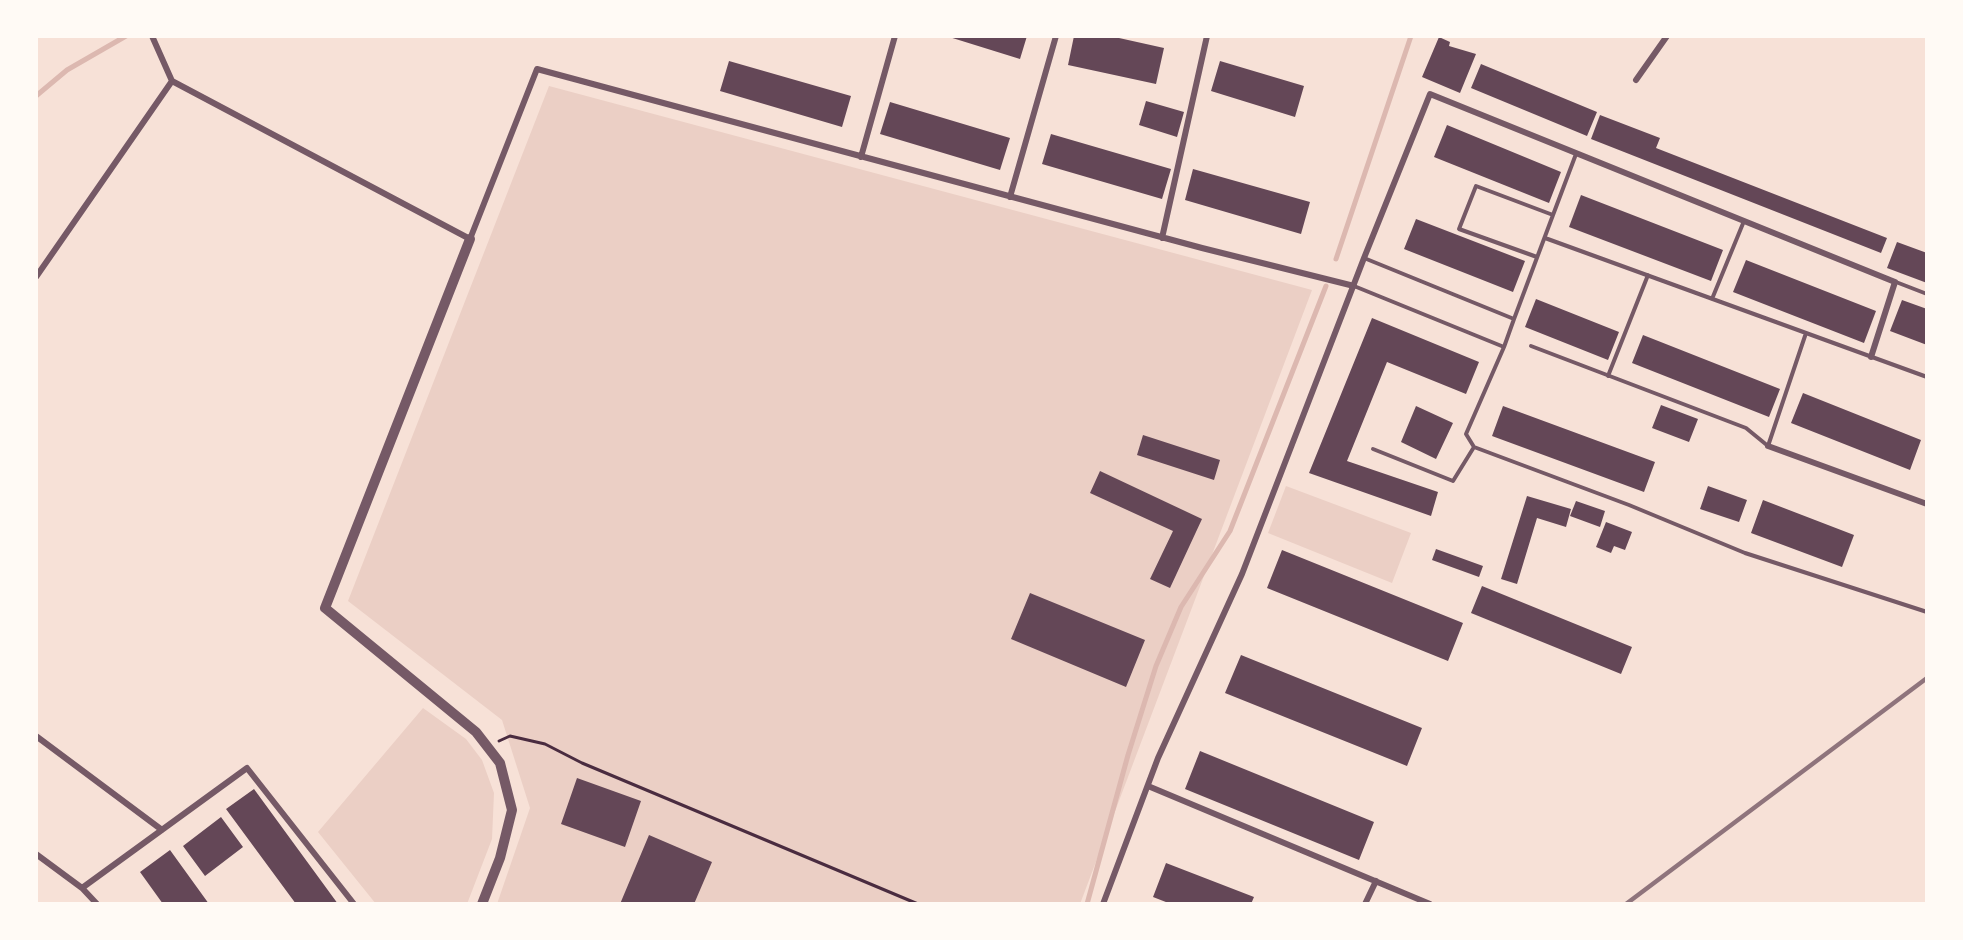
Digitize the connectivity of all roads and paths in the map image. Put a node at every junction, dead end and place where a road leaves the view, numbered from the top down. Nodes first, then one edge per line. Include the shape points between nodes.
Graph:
1 (152, 36) edge
2 (894, 36) edge
3 (1056, 36) edge
4 (1207, 36) edge
5 (1667, 36) edge
6 (1636, 80) dead end
7 (172, 81) junction
8 (1577, 153) junction
9 (861, 157) junction
10 (1010, 197) junction
11 (1553, 214) junction
12 (1744, 220) junction
13 (1162, 238) junction
14 (1545, 238) junction
15 (470, 239) junction
16 (1537, 257) junction
17 (1364, 258) junction
18 (1647, 275) junction
19 (36, 277) edge
20 (1895, 282) junction
21 (1354, 286) junction
22 (1927, 294) edge
23 (1712, 299) junction
24 (1514, 319) junction
25 (1806, 333) junction
26 (1531, 346) dead end
27 (1504, 347) junction
28 (1871, 357) junction
29 (1608, 376) junction
30 (1927, 377) edge
31 (1768, 446) junction
32 (1474, 447) junction
33 (1372, 449) dead end
34 (1927, 504) edge
35 (1927, 612) edge
36 (36, 736) edge
37 (487, 746) junction
38 (1148, 786) junction
39 (162, 830) junction
40 (36, 854) edge
41 (1376, 881) junction
42 (82, 888) junction
43 (96, 904) edge
44 (354, 904) edge
45 (482, 904) edge
46 (918, 904) edge
47 (1103, 904) edge
48 (1365, 904) edge
49 (1430, 904) edge

1 - 7 street
2 - 9 street
3 - 10 street
4 - 13 street
5 - 6 street
7 - 15 street
7 - 19 street
8 - 11 lane
8 - 12 street
8 - 17 street via 1430,94
9 - 10 street
9 - 15 street via 537,69
10 - 13 street
11 - 14 lane
11 - 16 lane via 1476,186 1459,229
12 - 20 street
12 - 23 lane
13 - 21 street
14 - 16 lane
14 - 18 lane
15 - 37 street via 326,608 476,732
16 - 24 lane
17 - 21 street
17 - 24 lane
18 - 23 lane
18 - 29 lane
20 - 22 lane
20 - 28 street
21 - 27 lane
21 - 38 street via 1242,573
23 - 25 lane
24 - 27 lane
25 - 28 lane
25 - 31 lane
26 - 29 lane
27 - 32 lane via 1466,434
28 - 30 lane
29 - 31 lane via 1746,428
31 - 34 street
32 - 33 lane via 1453,481
32 - 35 lane via 1745,553
36 - 39 street
37 - 45 street via 500,763 512,810 500,858
37 - 46 path via 510,736 545,744 582,764
38 - 41 street
38 - 47 street
39 - 42 street
39 - 44 street via 247,768
40 - 42 street
41 - 48 street
41 - 49 street
42 - 43 street

